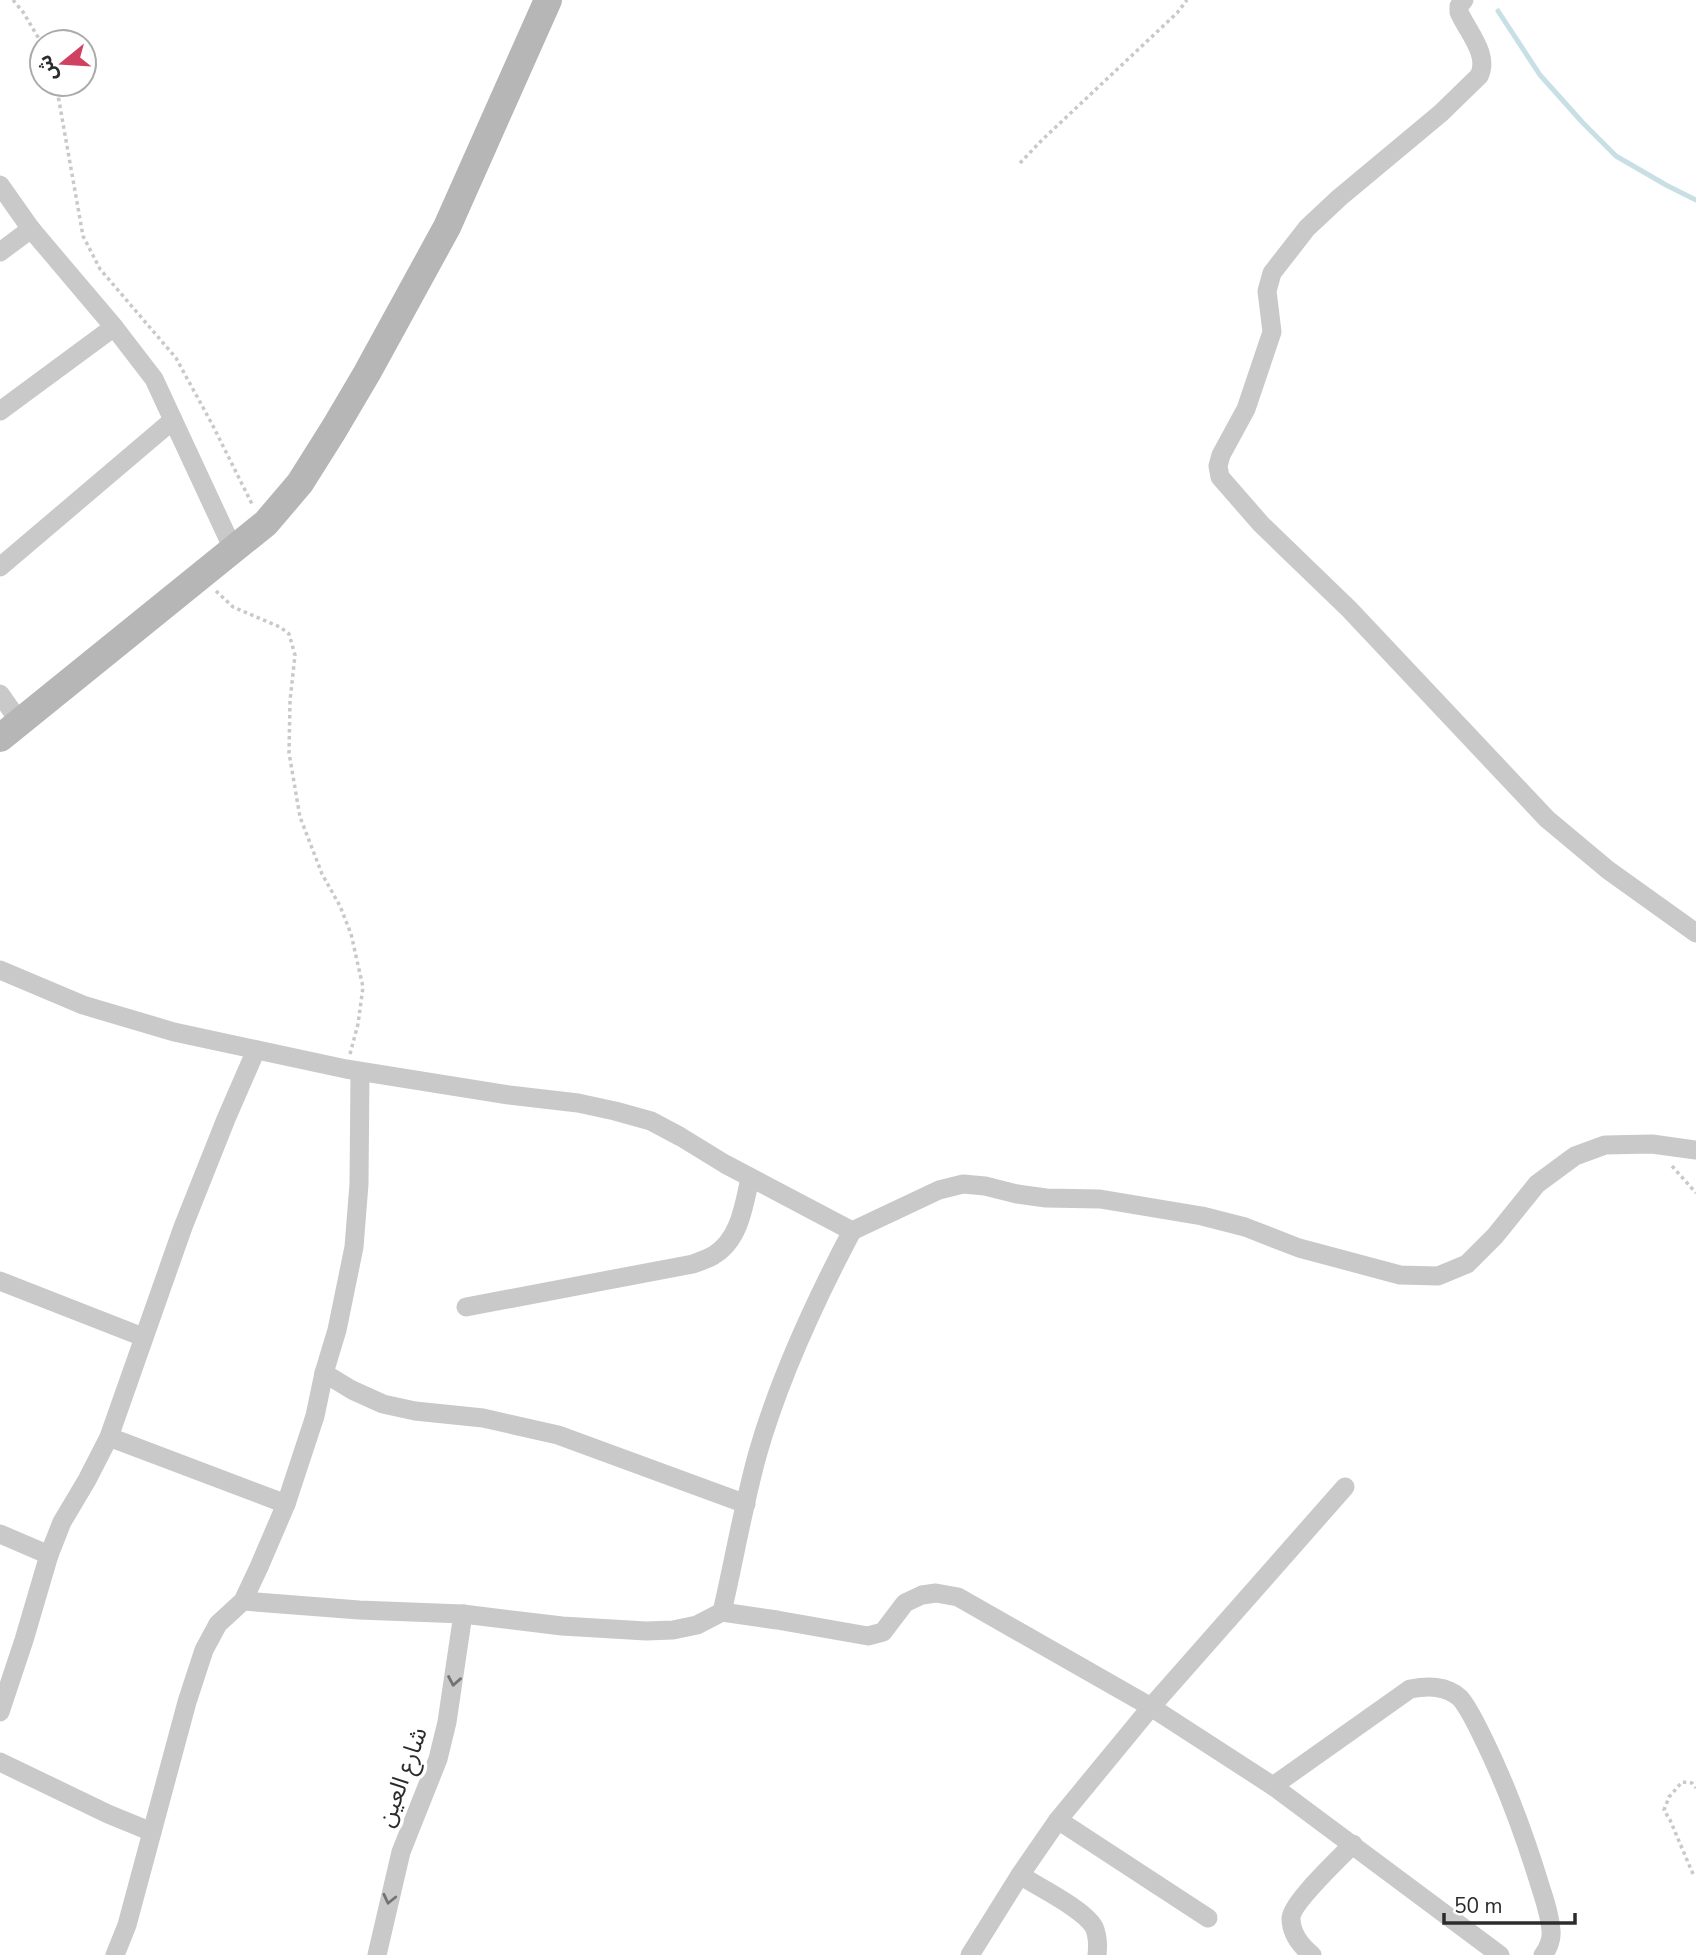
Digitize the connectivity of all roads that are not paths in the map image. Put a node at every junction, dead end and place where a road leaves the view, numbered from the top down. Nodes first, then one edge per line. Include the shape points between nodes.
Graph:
1 (548, 0) edge
2 (1464, 0) edge
3 (0, 185) edge
4 (32, 229) junction
5 (0, 252) edge
6 (114, 327) junction
7 (0, 411) edge
8 (173, 420) junction
9 (233, 549) junction
10 (0, 567) edge
11 (0, 694) edge
12 (10, 729) edge
13 (1696, 933) edge
14 (0, 970) edge
15 (256, 1050) junction
16 (353, 1070) junction
17 (1696, 1150) edge
18 (750, 1178) junction
19 (852, 1231) junction
20 (0, 1281) edge
21 (466, 1307) dead end
22 (144, 1337) junction
23 (324, 1373) junction
24 (109, 1437) junction
25 (1345, 1487) dead end
26 (286, 1504) junction
27 (746, 1504) junction
28 (0, 1534) edge
29 (49, 1555) junction
30 (243, 1601) junction
31 (722, 1612) junction
32 (463, 1614) junction
33 (1151, 1707) junction
34 (0, 1712) edge
35 (0, 1762) edge
36 (1273, 1786) junction
37 (1058, 1820) junction
38 (152, 1832) junction
39 (1353, 1844) junction
40 (1020, 1875) junction
41 (1208, 1918) dead end
42 (1497, 1954) edge
43 (115, 1955) edge
44 (377, 1955) edge
45 (970, 1955) edge
46 (1097, 1955) edge
47 (1312, 1955) edge
48 (1542, 1955) edge

1 - 9 street via 447,227 367,373 300,482 266,523
2 - 13 street via 1459,12 1479,48 1483,69 1441,113 1307,228 1272,273 1267,291 1272,332 1246,409 1221,455 1220,477 1547,819
3 - 4 street
4 - 5 street
4 - 6 street
6 - 7 street
6 - 8 street via 154,379
8 - 9 street
8 - 10 street
9 - 12 street
11 - 12 street
14 - 15 street via 83,1005
15 - 16 street
15 - 22 street via 183,1227
16 - 18 street via 615,1111 651,1121
16 - 23 street via 359,1184 354,1247
17 - 19 street via 1651,1144 1605,1145 1575,1156 1537,1184 1467,1264 1438,1276 1400,1275 1299,1248 1245,1227 1153,1206 1027,1196 962,1184 939,1190
18 - 19 street
18 - 21 street via 740,1222 729,1242 714,1255 693,1264
19 - 27 street via 780,1387
20 - 22 street
22 - 24 street
23 - 26 street
23 - 27 street via 383,1404 483,1418 558,1435
24 - 26 street
24 - 29 street
25 - 33 street
26 - 30 street
27 - 31 street
28 - 29 street
29 - 34 street
30 - 32 street
30 - 38 street via 218,1624 204,1650
31 - 32 street via 697,1625 646,1631
31 - 33 street via 868,1636 883,1632 905,1603 922,1595 958,1597
32 -> 44 street, شارع العين via 438,1759 401,1852
33 - 36 street
33 - 37 street
35 - 38 street
36 - 39 street
36 - 48 street via 1409,1689 1427,1685 1459,1698 1501,1774 1524,1834 1550,1917 1552,1934
37 - 40 street
37 - 41 street
38 - 43 street
39 - 42 street
39 - 47 street via 1298,1902 1291,1916 1293,1933
40 - 45 street
40 - 46 street via 1083,1915 1094,1927

